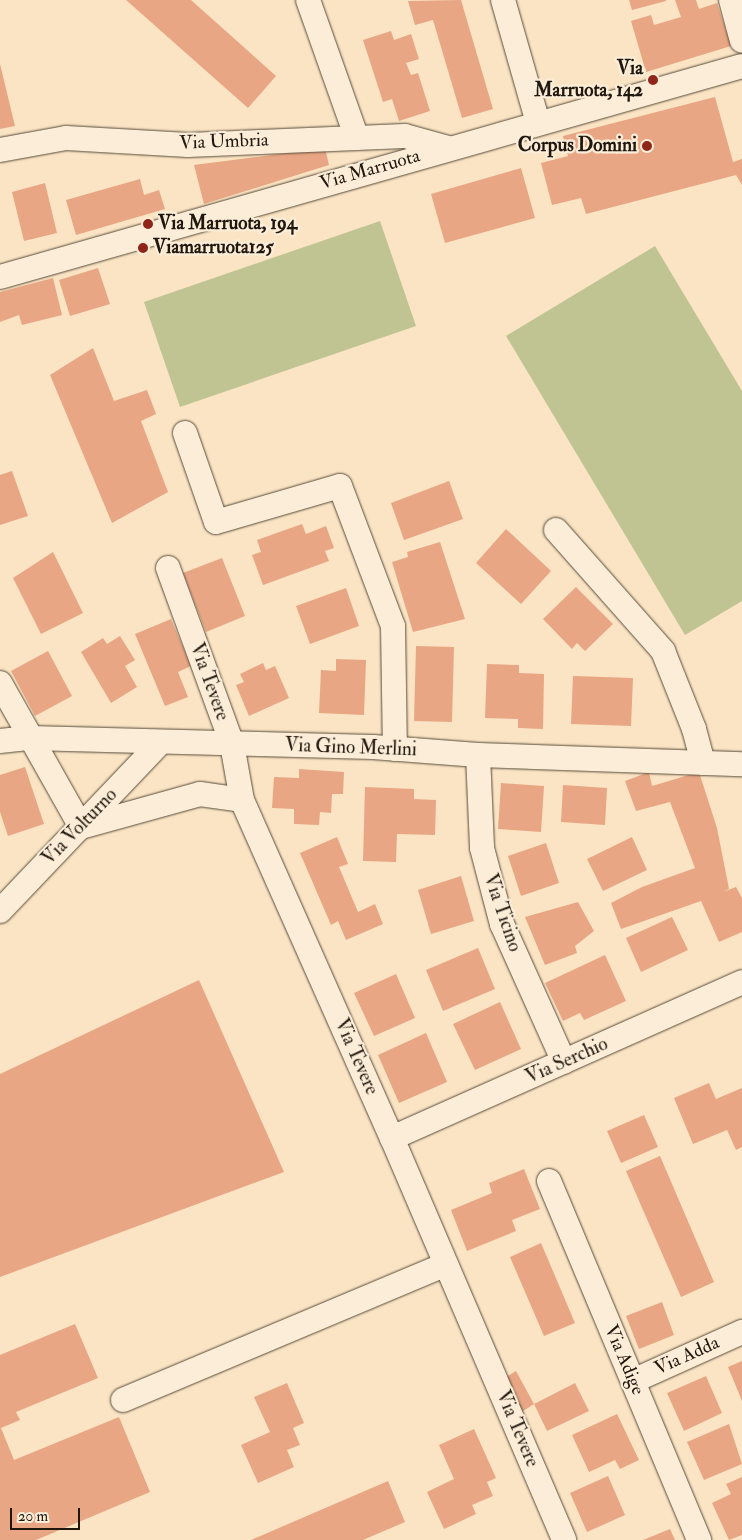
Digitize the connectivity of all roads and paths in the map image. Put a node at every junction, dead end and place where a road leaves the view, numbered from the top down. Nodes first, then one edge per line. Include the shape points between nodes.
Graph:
1 (308, 0) edge
2 (503, 0) edge
3 (731, 0) edge
4 (742, 41) edge
5 (742, 66) edge
6 (538, 123) junction
7 (357, 138) junction
8 (448, 148) junction
9 (0, 150) edge
10 (0, 277) edge
11 (185, 433) dead end
12 (556, 530) dead end
13 (168, 568) dead end
14 (0, 683) edge
15 (30, 738) junction
16 (0, 741) edge
17 (160, 743) junction
18 (232, 744) junction
19 (395, 749) junction
20 (478, 755) junction
21 (703, 763) junction
22 (742, 764) edge
23 (242, 800) junction
24 (81, 827) junction
25 (0, 911) edge
26 (742, 982) edge
27 (564, 1062) junction
28 (392, 1138) junction
29 (549, 1181) dead end
30 (446, 1264) junction
31 (742, 1332) edge
32 (632, 1381) junction
33 (123, 1400) dead end
34 (564, 1540) edge
35 (699, 1540) edge

1 - 7 street
2 - 6 street
3 - 4 street
5 - 6 street, Via Marruota
6 - 8 street, Via Marruota
7 - 8 street, Via Umbria via 404,136
7 - 9 street, Via Umbria via 188,145 66,138
8 - 10 street, Via Marruota
11 - 19 street via 216,522 340,486 394,626
12 - 21 street via 663,651 694,729
13 - 18 street, Via Tevere
14 - 15 street
15 - 16 street, Via Gino Merlini
15 - 17 street, Via Gino Merlini
15 - 24 street
17 - 18 street, Via Gino Merlini
17 - 24 street, Via Volturno
18 - 19 street, Via Gino Merlini
18 - 23 street, Via Tevere
19 - 20 street, Via Gino Merlini
20 - 21 street, Via Gino Merlini
20 - 27 street, Via Ticino via 482,848 497,905
21 - 22 street, Via Gino Merlini
23 - 24 street via 200,794
23 - 28 street, Via Tevere
24 - 25 street, Via Volturno
26 - 27 street, Via Serchio
27 - 28 street, Via Serchio
28 - 30 street, Via Tevere
29 - 32 street, Via Adige
30 - 33 street
30 - 34 street, Via Tevere
31 - 32 street, Via Adda
32 - 35 street, Via Adige

